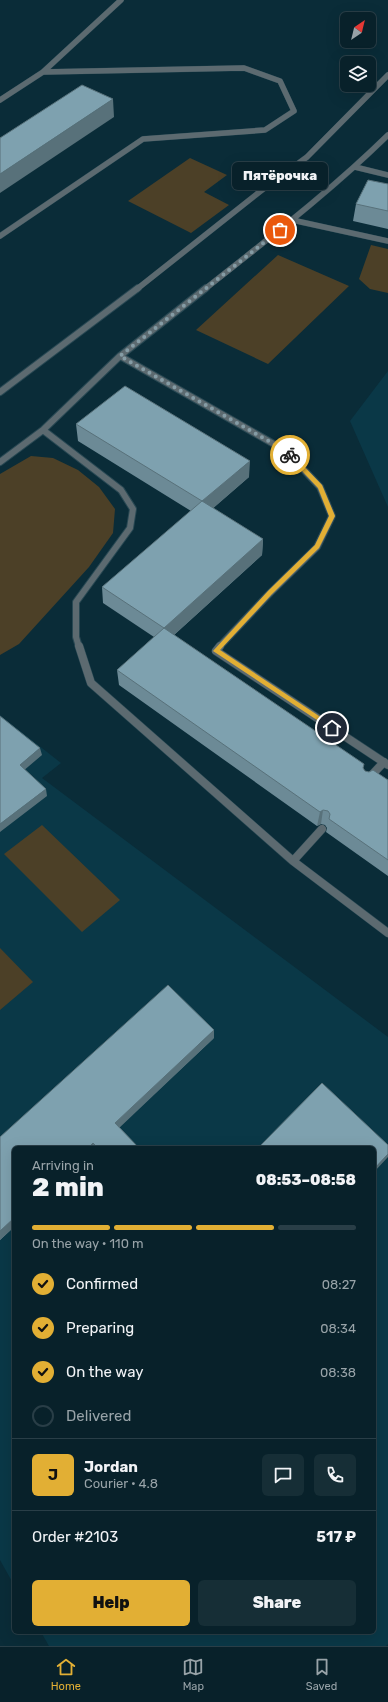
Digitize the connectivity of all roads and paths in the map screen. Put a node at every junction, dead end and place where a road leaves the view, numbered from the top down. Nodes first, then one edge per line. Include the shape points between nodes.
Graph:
1 (121, 0) edge
2 (43, 72) junction
3 (388, 75) edge
4 (0, 100) edge
5 (388, 135) edge
6 (355, 167) junction
7 (388, 175) edge
8 (292, 220) junction
9 (0, 236) edge
10 (388, 241) edge
11 (120, 356) junction
12 (0, 392) edge
13 (43, 430) junction
14 (0, 462) edge
15 (386, 764) edge
16 (365, 781) edge
17 (322, 829) edge
18 (293, 861) junction
19 (388, 933) edge

1 - 2 lane
2 - 4 lane
2 - 9 lane via 244,68 280,81 294,111 265,130 143,139
3 - 12 lane via 307,157
5 - 6 lane
6 - 7 lane
6 - 8 lane
8 - 10 lane
8 - 11 lane
11 - 13 lane
11 - 15 lane via 286,451 320,487 332,516 317,547 216,651
13 - 14 lane
13 - 18 lane via 121,490 133,509 130,528 76,602 76,637 91,683
15 - 16 lane
17 - 18 lane
18 - 19 lane

